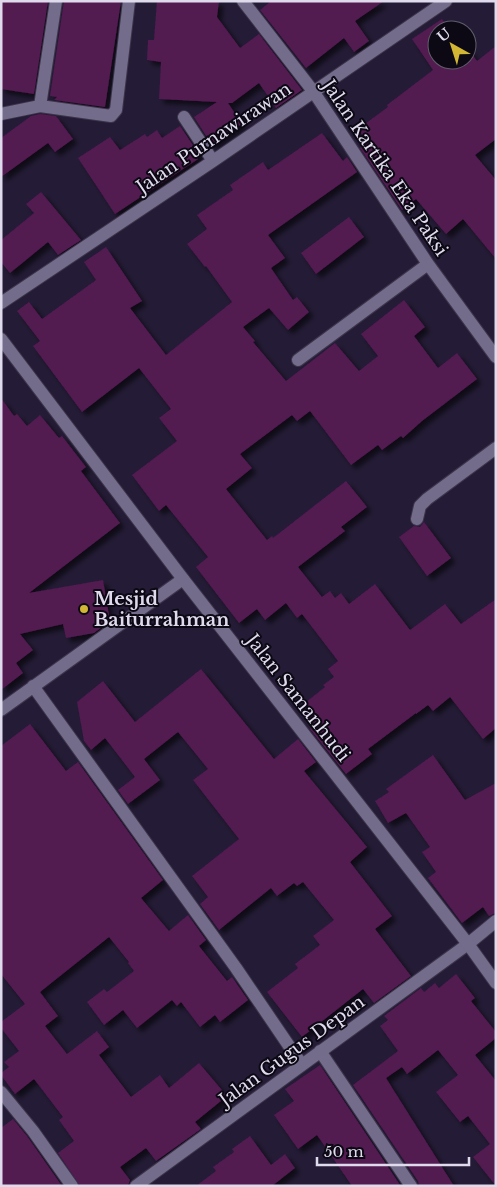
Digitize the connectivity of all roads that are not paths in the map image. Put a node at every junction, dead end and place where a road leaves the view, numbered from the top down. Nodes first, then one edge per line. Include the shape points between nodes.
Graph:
1 (56, 1) edge
2 (129, 1) edge
3 (243, 1) edge
4 (446, 1) edge
5 (314, 91) junction
6 (40, 106) junction
7 (1, 114) edge
8 (184, 117) dead end
9 (213, 161) junction
10 (428, 264) junction
11 (1, 304) edge
12 (1, 338) edge
13 (496, 357) edge
14 (298, 360) dead end
15 (496, 448) edge
16 (418, 519) dead end
17 (183, 580) junction
18 (33, 686) junction
19 (1, 710) edge
20 (496, 921) edge
21 (468, 944) junction
22 (496, 983) edge
23 (320, 1051) junction
24 (302, 1065) junction
25 (1, 1092) edge
26 (72, 1186) edge
27 (136, 1186) edge
28 (411, 1186) edge

1 - 6 street
2 - 6 street via 114,113 111,116
3 - 5 street, Jalan Kartika Eka Paksi
4 - 5 street, Jalan Purnawirawan
5 - 9 street, Jalan Purnawirawan
5 - 10 street, Jalan Kartika Eka Paksi
6 - 7 street
8 - 9 street
9 - 11 street, Jalan Purnawirawan
10 - 13 street, Jalan Kartika Eka Paksi
10 - 14 street
12 - 17 street, Jalan Samanhudi
15 - 16 street via 427,499 420,506
17 - 18 street
17 - 21 street, Jalan Samanhudi
18 - 19 street
18 - 24 street
20 - 21 street, Jalan Gugus Depan
21 - 22 street, Jalan Samanhudi
21 - 23 street, Jalan Gugus Depan
23 - 24 street, Jalan Gugus Depan
23 - 28 street
24 - 27 street, Jalan Gugus Depan
25 - 26 street

